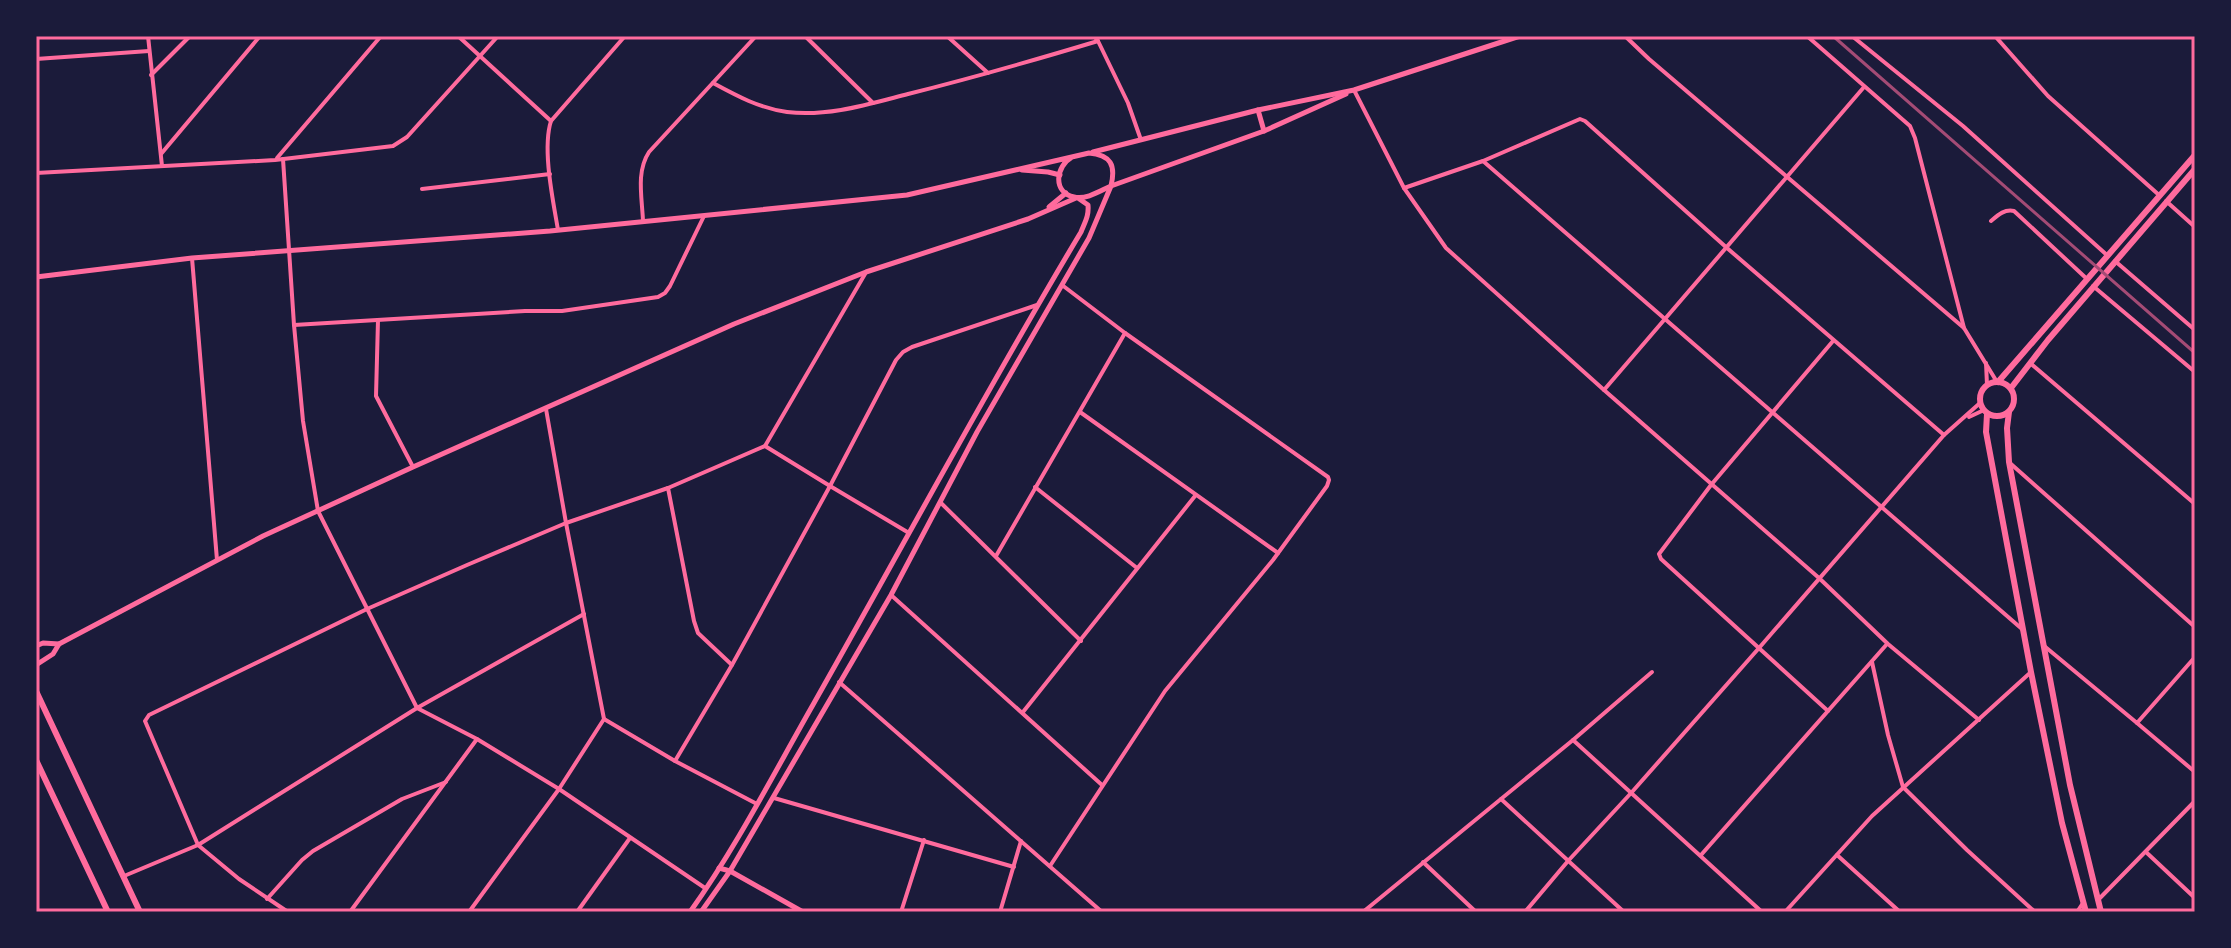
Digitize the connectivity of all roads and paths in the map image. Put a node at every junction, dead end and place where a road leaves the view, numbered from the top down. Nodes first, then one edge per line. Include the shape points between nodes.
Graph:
1 (148, 36) edge
2 (190, 36) edge
3 (260, 36) edge
4 (381, 36) edge
5 (458, 36) edge
6 (498, 36) edge
7 (625, 36) edge
8 (756, 36) edge
9 (805, 36) edge
10 (947, 36) edge
11 (1094, 36) edge
12 (1312, 36) edge
13 (1319, 36) edge
14 (1520, 36) edge
15 (1625, 36) edge
16 (1807, 36) edge
17 (1852, 36) edge
18 (1995, 36) edge
19 (1506, 38) edge
20 (1098, 41) junction
21 (149, 51) junction
22 (481, 55) junction
23 (36, 59) edge
24 (988, 73) junction
25 (151, 75) junction
26 (713, 83) junction
27 (1864, 87) junction
28 (1354, 90) junction
29 (873, 103) junction
30 (1258, 110) junction
31 (551, 121) junction
32 (1264, 131) junction
33 (1141, 140) junction
34 (1089, 153) junction
35 (161, 154) junction
36 (2195, 155) edge
37 (1072, 157) junction
38 (283, 159) junction
39 (275, 160) junction
40 (1483, 161) junction
41 (162, 166) junction
42 (1013, 169) junction
43 (2195, 169) edge
44 (36, 173) edge
45 (550, 174) junction
46 (1786, 176) junction
47 (1058, 178) junction
48 (1111, 186) junction
49 (1404, 188) junction
50 (422, 189) dead end
51 (1063, 189) junction
52 (2159, 195) junction
53 (1077, 198) junction
54 (2166, 201) junction
55 (704, 216) junction
56 (1028, 219) junction
57 (643, 221) junction
58 (1991, 221) dead end
59 (2195, 227) edge
60 (558, 230) junction
61 (1727, 248) junction
62 (289, 251) junction
63 (2108, 256) junction
64 (192, 258) junction
65 (2115, 261) junction
66 (866, 272) junction
67 (36, 277) edge
68 (2087, 279) junction
69 (1062, 285) junction
70 (2093, 286) junction
71 (1037, 305) junction
72 (378, 320) junction
73 (1665, 320) junction
74 (294, 325) junction
75 (1964, 328) junction
76 (2195, 330) edge
77 (1125, 333) junction
78 (1833, 341) junction
79 (1986, 361) junction
80 (2029, 362) junction
81 (2195, 372) edge
82 (1997, 382) junction
83 (1987, 385) junction
84 (2011, 388) junction
85 (1604, 390) junction
86 (546, 409) junction
87 (1984, 409) junction
88 (1080, 412) junction
89 (2009, 412) junction
90 (1772, 413) junction
91 (1944, 435) junction
92 (765, 446) junction
93 (2009, 462) junction
94 (413, 467) junction
95 (1711, 485) junction
96 (830, 486) junction
97 (1035, 487) junction
98 (668, 488) junction
99 (1195, 496) junction
100 (941, 503) junction
101 (2195, 504) edge
102 (1880, 508) junction
103 (318, 511) junction
104 (566, 523) junction
105 (909, 533) junction
106 (921, 540) junction
107 (1278, 553) junction
108 (996, 556) junction
109 (217, 560) junction
110 (1137, 568) junction
111 (1819, 578) junction
112 (891, 595) junction
113 (367, 609) junction
114 (584, 614) junction
115 (2195, 627) edge
116 (2024, 631) junction
117 (1081, 641) junction
118 (59, 644) junction
119 (1888, 644) junction
120 (2043, 644) junction
121 (36, 646) edge
122 (1759, 648) junction
123 (2195, 657) edge
124 (1872, 662) junction
125 (36, 665) edge
126 (732, 665) junction
127 (1652, 672) dead end
128 (2031, 672) junction
129 (830, 675) junction
130 (839, 682) junction
131 (36, 691) edge
132 (417, 708) junction
133 (1828, 711) junction
134 (1023, 712) junction
135 (604, 719) junction
136 (1979, 720) junction
137 (2137, 723) junction
138 (477, 739) junction
139 (1573, 740) junction
140 (36, 760) edge
141 (675, 761) junction
142 (2195, 772) edge
143 (446, 782) junction
144 (1102, 785) junction
145 (1903, 787) junction
146 (559, 789) junction
147 (1632, 792) junction
148 (774, 798) junction
149 (1501, 799) junction
150 (2195, 801) edge
151 (757, 804) junction
152 (630, 838) junction
153 (924, 840) junction
154 (1021, 841) junction
155 (198, 845) junction
156 (2146, 852) junction
157 (1836, 854) junction
158 (1701, 855) junction
159 (1568, 861) junction
160 (1423, 862) junction
161 (1050, 866) junction
162 (1014, 867) junction
163 (719, 868) junction
164 (730, 871) junction
165 (124, 876) junction
166 (705, 888) junction
167 (2195, 898) edge
168 (267, 899) junction
169 (2097, 901) junction
170 (2083, 903) junction
171 (108, 912) edge
172 (140, 912) edge
173 (288, 912) edge
174 (350, 912) edge
175 (469, 912) edge
176 (577, 912) edge
177 (690, 912) edge
178 (701, 912) edge
179 (803, 912) edge
180 (901, 912) edge
181 (1000, 912) edge
182 (1102, 912) edge
183 (1363, 912) edge
184 (1476, 912) edge
185 (1525, 912) edge
186 (1624, 912) edge
187 (1762, 912) edge
188 (1785, 912) edge
189 (1900, 912) edge
190 (2035, 912) edge
191 (2077, 912) edge
192 (2086, 912) edge
193 (2101, 912) edge

1 - 21 street
2 - 25 street
3 - 35 street
4 - 39 street
5 - 22 street
6 - 22 street
7 - 31 street
8 - 26 street
9 - 29 street
10 - 24 street
11 - 20 street
12 - 13 street
14 - 19 street
15 - 46 street
16 - 27 street
17 - 63 street via 1963,126
18 - 52 street via 2048,96
19 - 28 street
20 - 24 street
20 - 33 street
21 - 23 street
21 - 25 street
22 - 31 street
22 - 38 street via 400,143
24 - 29 street
25 - 35 street
26 - 29 street via 754,105 788,112 829,112
26 - 57 street via 644,160
27 - 46 street
27 - 75 street via 1910,126
28 - 30 street
28 - 32 street
28 - 49 street
30 - 32 street
30 - 33 street
31 - 45 street
32 - 48 street
33 - 34 street
34 - 37 street
34 - 48 street via 1101,154 1111,163
35 - 41 street
36 - 52 main road
37 - 42 street
37 - 47 street
38 - 39 street
38 - 62 street
39 - 41 street
40 - 49 street
40 - 61 street via 1580,119
40 - 73 street
41 - 44 street
42 - 47 street
42 - 55 street via 907,195
43 - 54 main road
45 - 50 street
45 - 60 street
46 - 61 street
46 - 75 street
47 - 51 street
48 - 53 street
48 - 69 street
49 - 85 street via 1446,248
51 - 53 street
51 - 56 street via 1062,198
52 - 63 main road
53 - 56 street
53 - 71 street via 1088,205 1088,217
54 - 59 street
54 - 65 main road
55 - 57 street
55 - 72 street via 670,286 658,297 562,311
56 - 66 street
57 - 60 street
58 - 68 street via 2001,212 2014,211
60 - 62 street
61 - 73 street
61 - 78 street
62 - 64 street
62 - 74 street
63 - 65 street
63 - 68 main road
64 - 67 street
64 - 109 street
65 - 70 main road
65 - 76 street
66 - 86 street via 734,324
66 - 92 street
68 - 82 main road
69 - 77 street
69 - 100 street
70 - 80 main road
70 - 81 street
71 - 96 street via 903,352
71 - 105 street
72 - 74 street
72 - 94 street via 378,405
73 - 85 street
73 - 90 street
74 - 103 street
75 - 79 street
77 - 88 street
77 - 107 street via 1328,477 1327,486
78 - 90 street
78 - 91 street
79 - 82 street
79 - 83 street
80 - 84 main road
80 - 101 street
82 - 83 main road
82 - 84 main road
83 - 87 main road
84 - 89 main road via 2015,396
85 - 95 street
86 - 94 street
86 - 104 street
87 - 89 main road via 2001,416
87 - 91 street
87 - 116 main road
88 - 97 street
88 - 99 street
89 - 93 main road
90 - 95 street
90 - 102 street
91 - 102 street
92 - 96 street
92 - 98 street
93 - 115 street
93 - 120 main road
94 - 103 street
95 - 111 street
95 - 122 street via 1659,557
96 - 105 street
96 - 126 street
97 - 108 street
97 - 110 street
98 - 104 street
98 - 126 street via 698,633
99 - 107 street
99 - 110 street
100 - 106 street
100 - 108 street
102 - 111 street
102 - 116 street
103 - 109 street
103 - 113 street
104 - 113 street
104 - 114 street
105 - 106 street
105 - 129 street
106 - 112 street
107 - 144 street via 1165,691
108 - 117 street
109 - 118 street
110 - 117 street
111 - 119 street
111 - 122 street
112 - 130 street
112 - 134 street
113 - 132 street
113 - 155 street via 146,718
114 - 132 street
114 - 135 street
116 - 128 main road
117 - 134 street
118 - 121 street
118 - 125 street
119 - 124 street
119 - 136 street
120 - 137 street
120 - 169 main road
122 - 133 street
122 - 147 street
123 - 137 street
124 - 133 street
124 - 145 street
126 - 141 street
127 - 139 street
128 - 136 street
128 - 170 main road
129 - 130 street
129 - 151 street
130 - 148 street
130 - 154 street
131 - 165 main road
132 - 138 street
132 - 155 street
133 - 158 street
134 - 144 street
135 - 141 street
135 - 146 street
136 - 145 street
137 - 142 street
138 - 143 street
138 - 146 street
139 - 147 street
139 - 149 street
140 - 171 main road
141 - 151 street
143 - 168 street via 402,799 313,851
143 - 174 street
144 - 161 street
145 - 157 street
145 - 190 street
146 - 152 street
146 - 175 street
147 - 158 street
147 - 159 street
148 - 153 street
148 - 164 street
149 - 159 street
149 - 160 street
150 - 156 street
151 - 163 street
152 - 166 street
152 - 176 street
153 - 162 street
153 - 180 street
154 - 161 street
154 - 162 street
155 - 165 street
155 - 168 street
156 - 167 street
156 - 169 street
157 - 188 street
157 - 189 street
158 - 187 street
159 - 185 street
159 - 186 street
160 - 183 street
160 - 184 street
161 - 182 street
162 - 181 street
163 - 164 street
163 - 166 street
164 - 178 street
164 - 179 street
165 - 172 main road
166 - 177 street
168 - 173 street
169 - 193 main road
170 - 191 street
170 - 192 main road

